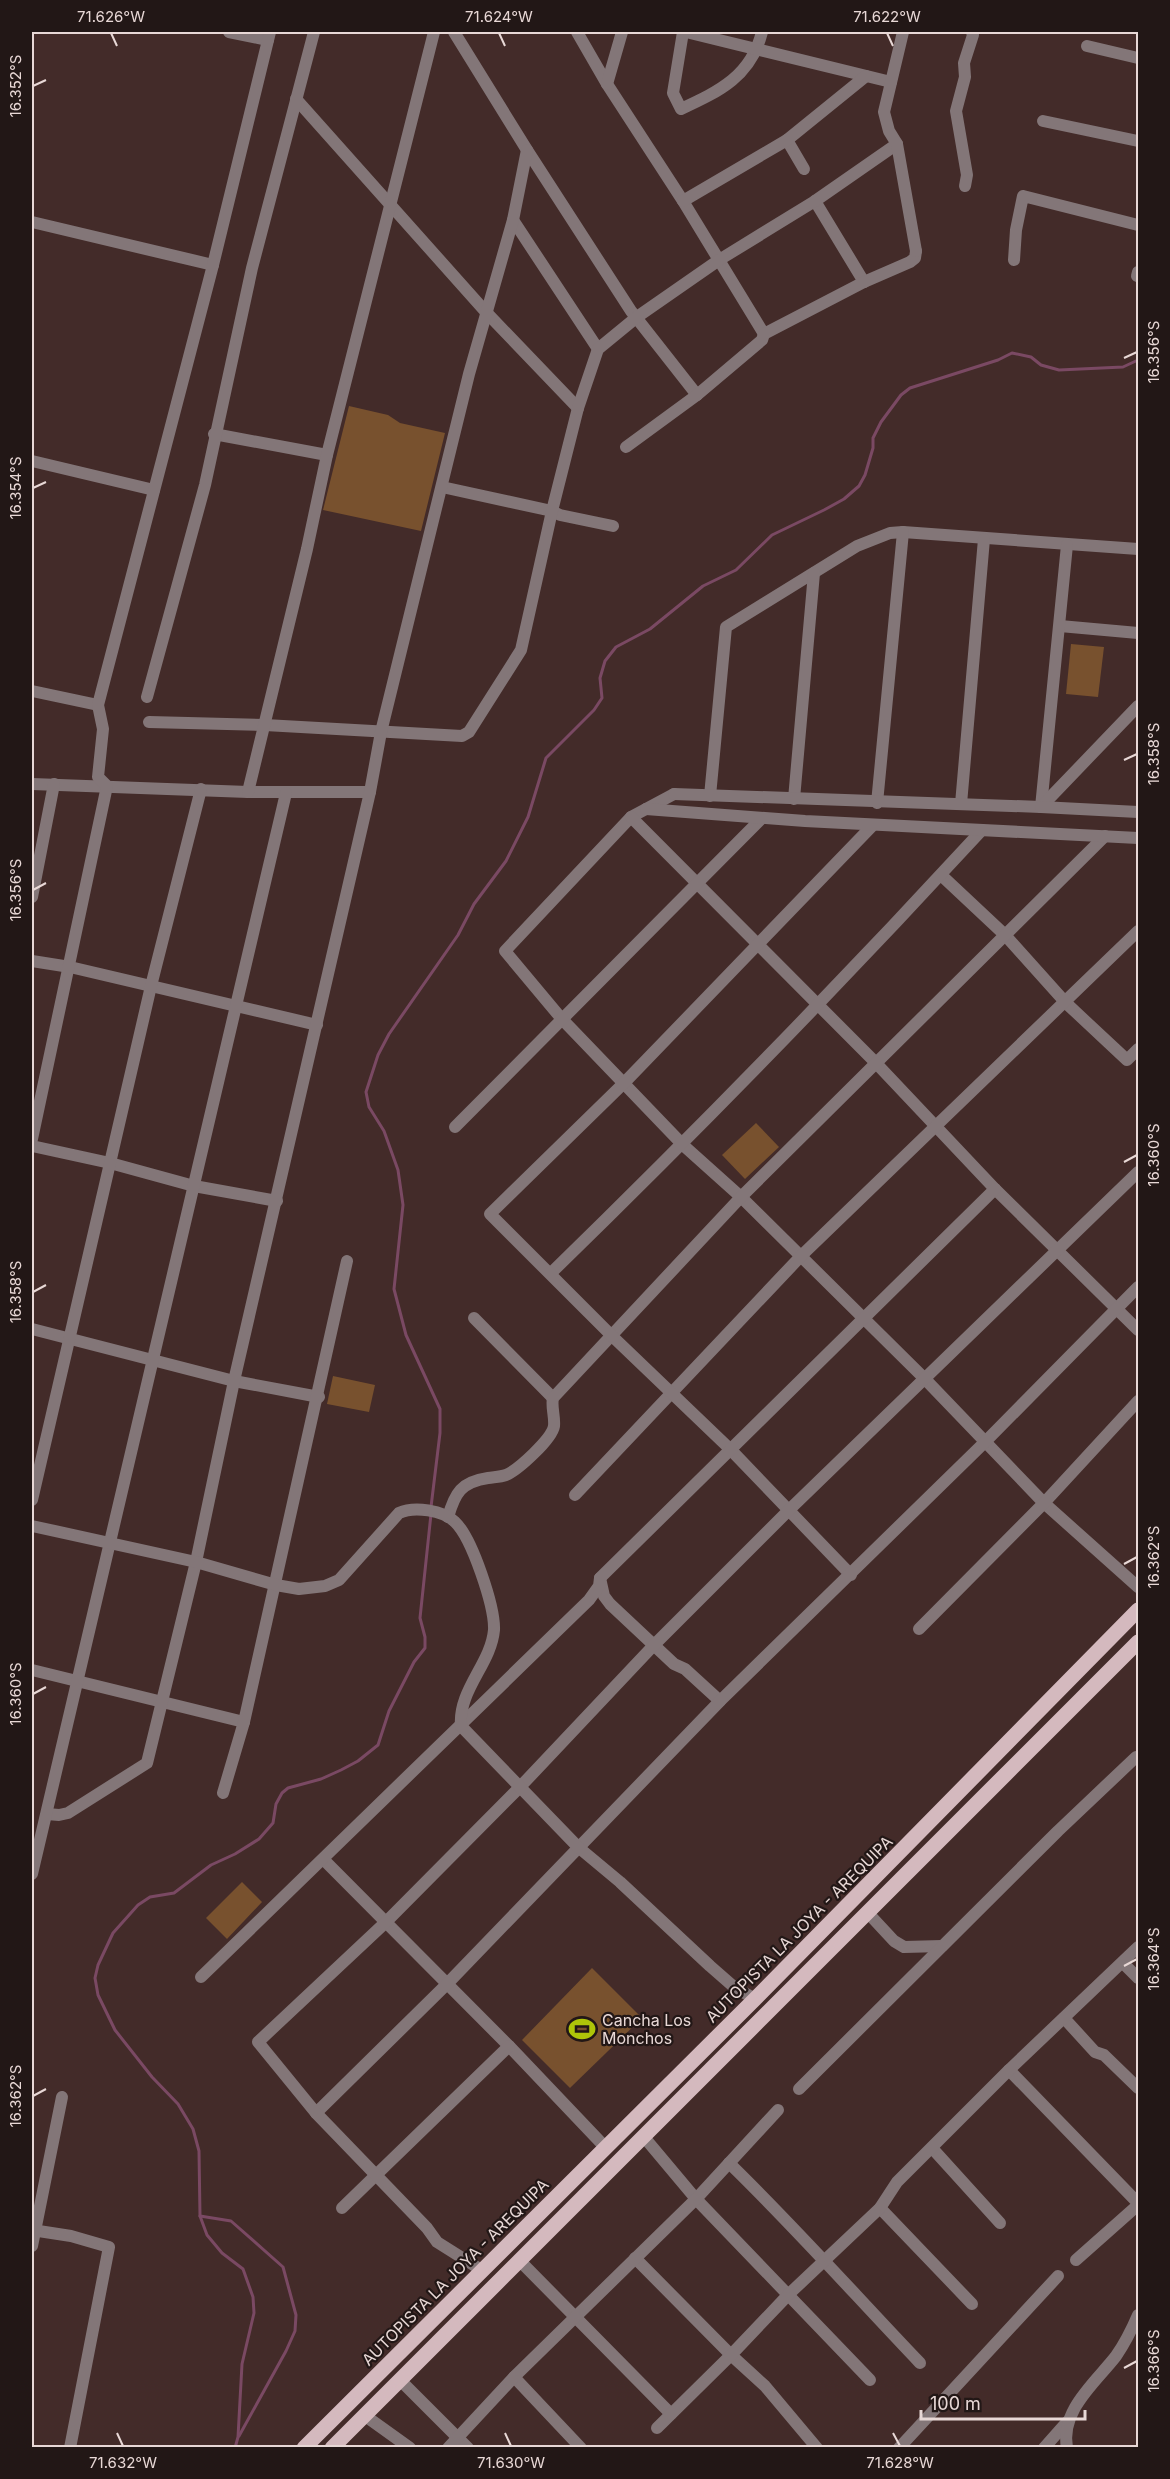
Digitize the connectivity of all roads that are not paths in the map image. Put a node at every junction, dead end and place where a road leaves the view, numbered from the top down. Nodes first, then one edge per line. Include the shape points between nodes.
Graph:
1 (229, 32) edge
2 (314, 32) edge
3 (434, 32) edge
4 (454, 32) edge
5 (577, 32) edge
6 (622, 32) edge
7 (684, 32) edge
8 (762, 32) edge
9 (903, 32) edge
10 (972, 32) edge
11 (269, 36) edge
12 (1087, 46) dead end
13 (757, 50) junction
14 (1138, 58) edge
15 (866, 76) junction
16 (891, 82) junction
17 (607, 84) junction
18 (296, 99) junction
19 (1043, 121) dead end
20 (787, 140) junction
21 (1138, 141) edge
22 (897, 144) junction
23 (527, 150) junction
24 (804, 169) dead end
25 (965, 186) dead end
26 (683, 201) junction
27 (815, 201) junction
28 (391, 204) junction
29 (513, 220) junction
30 (32, 222) edge
31 (1138, 225) edge
32 (719, 260) junction
33 (1014, 260) dead end
34 (213, 265) junction
35 (864, 282) junction
36 (485, 311) junction
37 (637, 317) junction
38 (764, 334) junction
39 (598, 349) junction
40 (697, 395) junction
41 (578, 408) junction
42 (214, 434) junction
43 (626, 447) dead end
44 (327, 455) junction
45 (32, 461) edge
46 (442, 487) junction
47 (154, 490) junction
48 (552, 510) junction
49 (613, 526) dead end
50 (903, 532) junction
51 (984, 539) junction
52 (1067, 545) junction
53 (1138, 549) edge
54 (814, 573) junction
55 (1060, 626) junction
56 (1138, 633) edge
57 (32, 691) edge
58 (147, 697) dead end
59 (98, 705) junction
60 (1138, 706) edge
61 (149, 722) dead end
62 (265, 725) junction
63 (381, 732) junction
64 (32, 784) edge
65 (54, 784) junction
66 (107, 786) junction
67 (201, 789) junction
68 (248, 792) junction
69 (370, 792) junction
70 (286, 793) junction
71 (710, 796) junction
72 (794, 799) junction
73 (877, 802) junction
74 (961, 804) junction
75 (1041, 807) junction
76 (646, 809) junction
77 (1138, 812) edge
78 (631, 817) junction
79 (762, 818) junction
80 (873, 825) junction
81 (982, 830) junction
82 (1106, 836) junction
83 (1138, 838) edge
84 (941, 875) junction
85 (697, 885) junction
86 (32, 897) edge
87 (1138, 931) edge
88 (1005, 935) junction
89 (757, 946) junction
90 (32, 961) edge
91 (70, 968) junction
92 (151, 986) junction
93 (1066, 1003) junction
94 (235, 1007) junction
95 (818, 1007) junction
96 (561, 1018) junction
97 (317, 1025) junction
98 (1138, 1049) edge
99 (875, 1062) junction
100 (624, 1083) junction
101 (936, 1126) junction
102 (455, 1127) dead end
103 (32, 1139) edge
104 (683, 1145) junction
105 (32, 1146) edge
106 (110, 1163) junction
107 (1138, 1172) edge
108 (194, 1186) junction
109 (995, 1189) junction
110 (741, 1197) junction
111 (277, 1201) junction
112 (1059, 1251) junction
113 (801, 1256) junction
114 (347, 1262) dead end
115 (551, 1273) junction
116 (1138, 1287) edge
117 (1117, 1309) junction
118 (474, 1318) dead end
119 (862, 1318) junction
120 (32, 1329) edge
121 (1138, 1330) edge
122 (612, 1336) junction
123 (68, 1337) junction
124 (152, 1361) junction
125 (924, 1378) junction
126 (234, 1381) junction
127 (671, 1392) junction
128 (319, 1397) junction
129 (553, 1398) junction
130 (1138, 1401) edge
131 (985, 1442) junction
132 (730, 1449) junction
133 (575, 1495) dead end
134 (32, 1500) edge
135 (1044, 1503) junction
136 (790, 1509) junction
137 (448, 1517) junction
138 (32, 1526) edge
139 (109, 1543) junction
140 (196, 1562) junction
141 (850, 1575) junction
142 (600, 1578) junction
143 (276, 1585) junction
144 (1138, 1587) edge
145 (1138, 1610) edge
146 (919, 1629) dead end
147 (1138, 1642) edge
148 (654, 1645) junction
149 (32, 1670) edge
150 (76, 1680) junction
151 (720, 1701) junction
152 (162, 1703) junction
153 (244, 1722) junction
154 (461, 1726) junction
155 (1136, 1757) dead end
156 (520, 1787) junction
157 (223, 1793) dead end
158 (46, 1814) junction
159 (578, 1847) junction
160 (33, 1858) edge
161 (324, 1860) junction
162 (32, 1874) edge
163 (868, 1913) junction
164 (386, 1922) junction
165 (942, 1946) junction
166 (1138, 1947) edge
167 (1123, 1963) junction
168 (201, 1977) dead end
169 (1138, 1978) edge
170 (447, 1984) junction
171 (755, 1999) junction
172 (1064, 2018) junction
173 (509, 2046) junction
174 (1009, 2070) junction
175 (1138, 2088) edge
176 (800, 2089) dead end
177 (62, 2097) dead end
178 (778, 2110) dead end
179 (316, 2113) junction
180 (644, 2137) junction
181 (606, 2148) junction
182 (932, 2148) junction
183 (729, 2163) junction
184 (376, 2176) junction
185 (696, 2199) junction
186 (1138, 2204) edge
187 (342, 2208) dead end
188 (880, 2208) junction
189 (1000, 2223) dead end
190 (33, 2230) edge
191 (32, 2246) edge
192 (635, 2258) junction
193 (519, 2260) junction
194 (1076, 2260) dead end
195 (824, 2262) junction
196 (483, 2271) junction
197 (1058, 2276) dead end
198 (789, 2294) junction
199 (972, 2304) dead end
200 (1138, 2314) edge
201 (576, 2318) junction
202 (731, 2355) junction
203 (920, 2363) dead end
204 (514, 2377) junction
205 (400, 2380) junction
206 (870, 2380) dead end
207 (671, 2414) junction
208 (364, 2415) junction
209 (1070, 2418) junction
210 (657, 2428) dead end
211 (458, 2438) junction
212 (70, 2448) edge
213 (304, 2448) edge
214 (332, 2448) edge
215 (410, 2448) edge
216 (448, 2448) edge
217 (468, 2448) edge
218 (581, 2448) edge
219 (817, 2448) edge
220 (899, 2448) edge
221 (1044, 2448) edge
222 (1066, 2448) edge

1 - 11 street
2 - 18 street
3 - 28 street
4 - 23 street
5 - 17 street
6 - 17 street
7 - 13 street
7 - 13 street via 674,93 681,109 729,83
8 - 13 street
9 - 16 street
10 - 25 street via 956,111 967,175
11 - 34 street
12 - 14 street
13 - 15 street
15 - 16 street
15 - 20 street
16 - 22 street via 884,112
17 - 26 street
18 - 28 street
18 - 42 street
19 - 21 street
20 - 24 street
20 - 26 street
22 - 27 street
22 - 35 street via 915,258
23 - 29 street
23 - 37 street
26 - 32 street
27 - 32 street
27 - 35 street
28 - 36 street
28 - 44 street
29 - 36 street
29 - 39 street
30 - 34 street
31 - 33 street via 1023,196
32 - 37 street
32 - 38 street
34 - 47 street
35 - 38 street
36 - 41 street
36 - 46 street
37 - 39 street
37 - 40 street
38 - 40 street via 762,340
39 - 41 street
40 - 43 street
41 - 48 street
42 - 44 street
42 - 58 street via 205,484
44 - 62 street
45 - 47 street
46 - 48 street
46 - 63 street
47 - 59 street
48 - 49 street
48 - 63 street via 521,650 469,732 462,736
50 - 51 street
50 - 54 street via 857,546
50 - 73 street
51 - 52 street
51 - 74 street
52 - 53 street
52 - 55 street
54 - 71 street via 726,627
54 - 72 street
55 - 56 street
55 - 75 street
57 - 59 street
59 - 66 street via 104,729 98,777
60 - 75 street
61 - 62 street
62 - 63 street
62 - 68 street
63 - 69 street
64 - 65 street
65 - 66 street
65 - 86 street
66 - 67 street
66 - 91 street
67 - 68 street
67 - 92 street
68 - 70 street
69 - 70 street
69 - 97 street
70 - 94 street
71 - 72 street
71 - 76 street via 674,794
72 - 73 street
73 - 74 street
74 - 75 street
75 - 77 street
76 - 78 street
76 - 79 street
78 - 85 street
78 - 96 street via 505,951
79 - 80 street
79 - 85 street
80 - 81 street
80 - 89 street
81 - 82 street
81 - 84 street
82 - 83 street
82 - 88 street
84 - 88 street
84 - 95 street
85 - 89 street
85 - 96 street
87 - 93 street
88 - 93 street
88 - 99 street
89 - 95 street
89 - 100 street
90 - 91 street
91 - 92 street
91 - 103 street
92 - 94 street
92 - 106 street
93 - 98 street via 1127,1060
93 - 101 street
94 - 97 street
94 - 108 street
95 - 99 street
95 - 104 street
96 - 100 street
96 - 102 street
97 - 111 street
99 - 101 street
99 - 110 street
100 - 104 street
100 - 115 street via 490,1214
101 - 109 street
101 - 113 street
104 - 110 street
104 - 115 street
105 - 106 street
106 - 108 street
106 - 123 street
107 - 112 street
108 - 111 street
108 - 124 street
109 - 112 street
109 - 119 street
110 - 113 street
110 - 122 street
111 - 126 street
112 - 117 street
112 - 125 street
113 - 119 street
113 - 127 street
114 - 128 street
115 - 122 street
116 - 117 street
117 - 121 street
117 - 131 street
118 - 129 street
119 - 125 street
119 - 132 street
120 - 123 street
122 - 127 street
122 - 129 street
123 - 124 street
123 - 134 street
124 - 126 street
124 - 139 street
125 - 131 street
125 - 136 street
126 - 128 street
126 - 140 street
127 - 132 street
127 - 133 street
128 - 143 street
129 - 137 street via 554,1425 542,1447 504,1476 468,1483 454,1498
130 - 135 street
131 - 135 street
131 - 141 street
132 - 136 street
132 - 142 street
135 - 144 street
135 - 146 street
136 - 141 street
136 - 148 street
137 - 143 street via 407,1509 399,1513 339,1580 299,1589
137 - 154 street via 456,1523 473,1555 493,1614 490,1646 469,1690
138 - 139 street
139 - 140 street
139 - 150 street
140 - 143 street
140 - 152 street
141 - 151 street
142 - 148 street via 610,1604
142 - 154 street via 589,1600
143 - 153 street
145 - 171 main road, AUTOPISTA LA JOYA - AREQUIPA
147 - 163 main road
148 - 151 street
148 - 156 street
149 - 150 street
150 - 152 street
150 - 158 street
151 - 159 street
152 - 153 street
152 - 158 street via 147,1763 68,1813
153 - 157 street
154 - 156 street
154 - 161 street
155 - 165 street
156 - 159 street
156 - 164 street
158 - 160 street
159 - 170 street
159 - 171 street via 734,1987
160 - 162 street
161 - 164 street
161 - 168 street
163 - 165 street via 904,1947
163 - 180 main road
164 - 170 street
164 - 179 street via 258,2042
165 - 176 street
166 - 167 street
167 - 169 street
167 - 172 street
170 - 173 street
170 - 179 street
171 - 181 main road, AUTOPISTA LA JOYA - AREQUIPA
172 - 174 street
172 - 175 street via 1095,2052 1104,2055
173 - 181 street
173 - 184 street
174 - 182 street
174 - 186 street
177 - 190 street
178 - 183 street
179 - 184 street
180 - 185 street
180 - 193 main road
181 - 196 main road, AUTOPISTA LA JOYA - AREQUIPA
182 - 188 street via 897,2182
182 - 189 street
183 - 185 street
183 - 195 street
184 - 187 street
184 - 196 street via 436,2242
185 - 192 street
185 - 198 street
186 - 194 street
188 - 195 street
188 - 199 street
190 - 191 street
190 - 212 street via 110,2247
192 - 201 street
192 - 202 street
193 - 201 street
193 - 205 main road
195 - 198 street
195 - 203 street
196 - 213 main road, AUTOPISTA LA JOYA - AREQUIPA
197 - 220 street
198 - 202 street
198 - 206 street
200 - 209 street via 1116,2356 1093,2380
201 - 204 street
201 - 207 street
202 - 207 street
202 - 219 street via 765,2386
204 - 211 street
204 - 218 street
205 - 208 main road
205 - 211 street
207 - 210 street
208 - 214 main road
208 - 215 street
209 - 221 street
209 - 222 street
211 - 216 street
211 - 217 street

